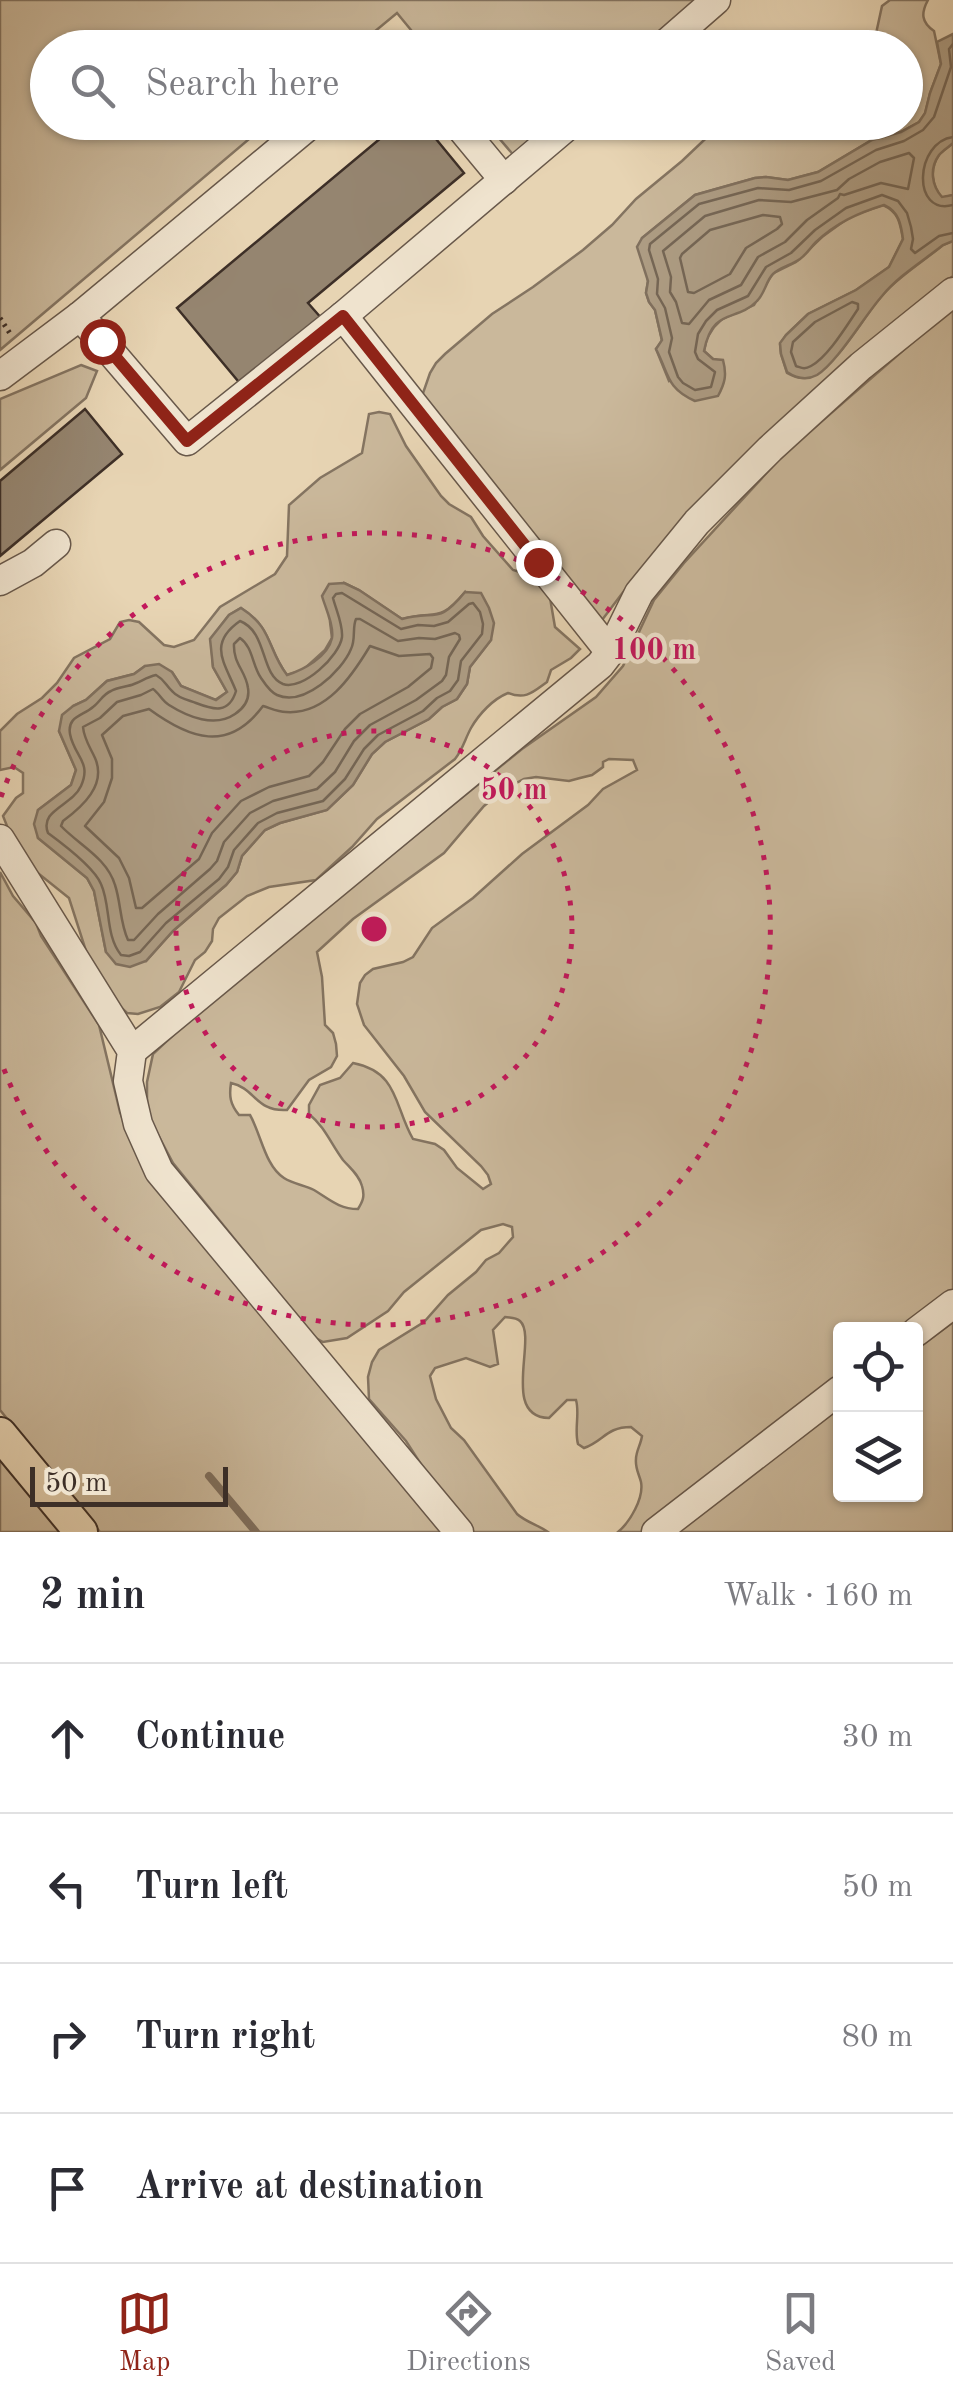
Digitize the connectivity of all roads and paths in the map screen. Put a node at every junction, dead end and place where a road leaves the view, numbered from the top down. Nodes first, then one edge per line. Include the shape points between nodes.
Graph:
1 (716, 0) edge
2 (681, 30) edge
3 (291, 140) edge
4 (471, 140) edge
5 (551, 140) edge
6 (504, 180) junction
7 (953, 292) edge
8 (80, 316) junction
9 (343, 316) junction
10 (0, 376) edge
11 (56, 544) dead end
12 (0, 581) edge
13 (610, 652) junction
14 (0, 839) edge
15 (132, 1051) junction
16 (953, 1304) edge
17 (923, 1327) edge
18 (833, 1395) edge
19 (0, 1434) edge
20 (82, 1532) edge
21 (459, 1532) edge
22 (656, 1532) edge

1 - 2 lane
3 - 8 lane
4 - 6 lane
5 - 6 lane
6 - 9 lane
7 - 13 lane via 860,366 697,522 639,593
8 - 9 lane via 187,441
8 - 10 lane
9 - 13 lane
11 - 12 lane
13 - 15 lane
14 - 15 lane
15 - 21 lane via 128,1081 158,1170
16 - 17 lane
18 - 22 lane
19 - 20 main road

